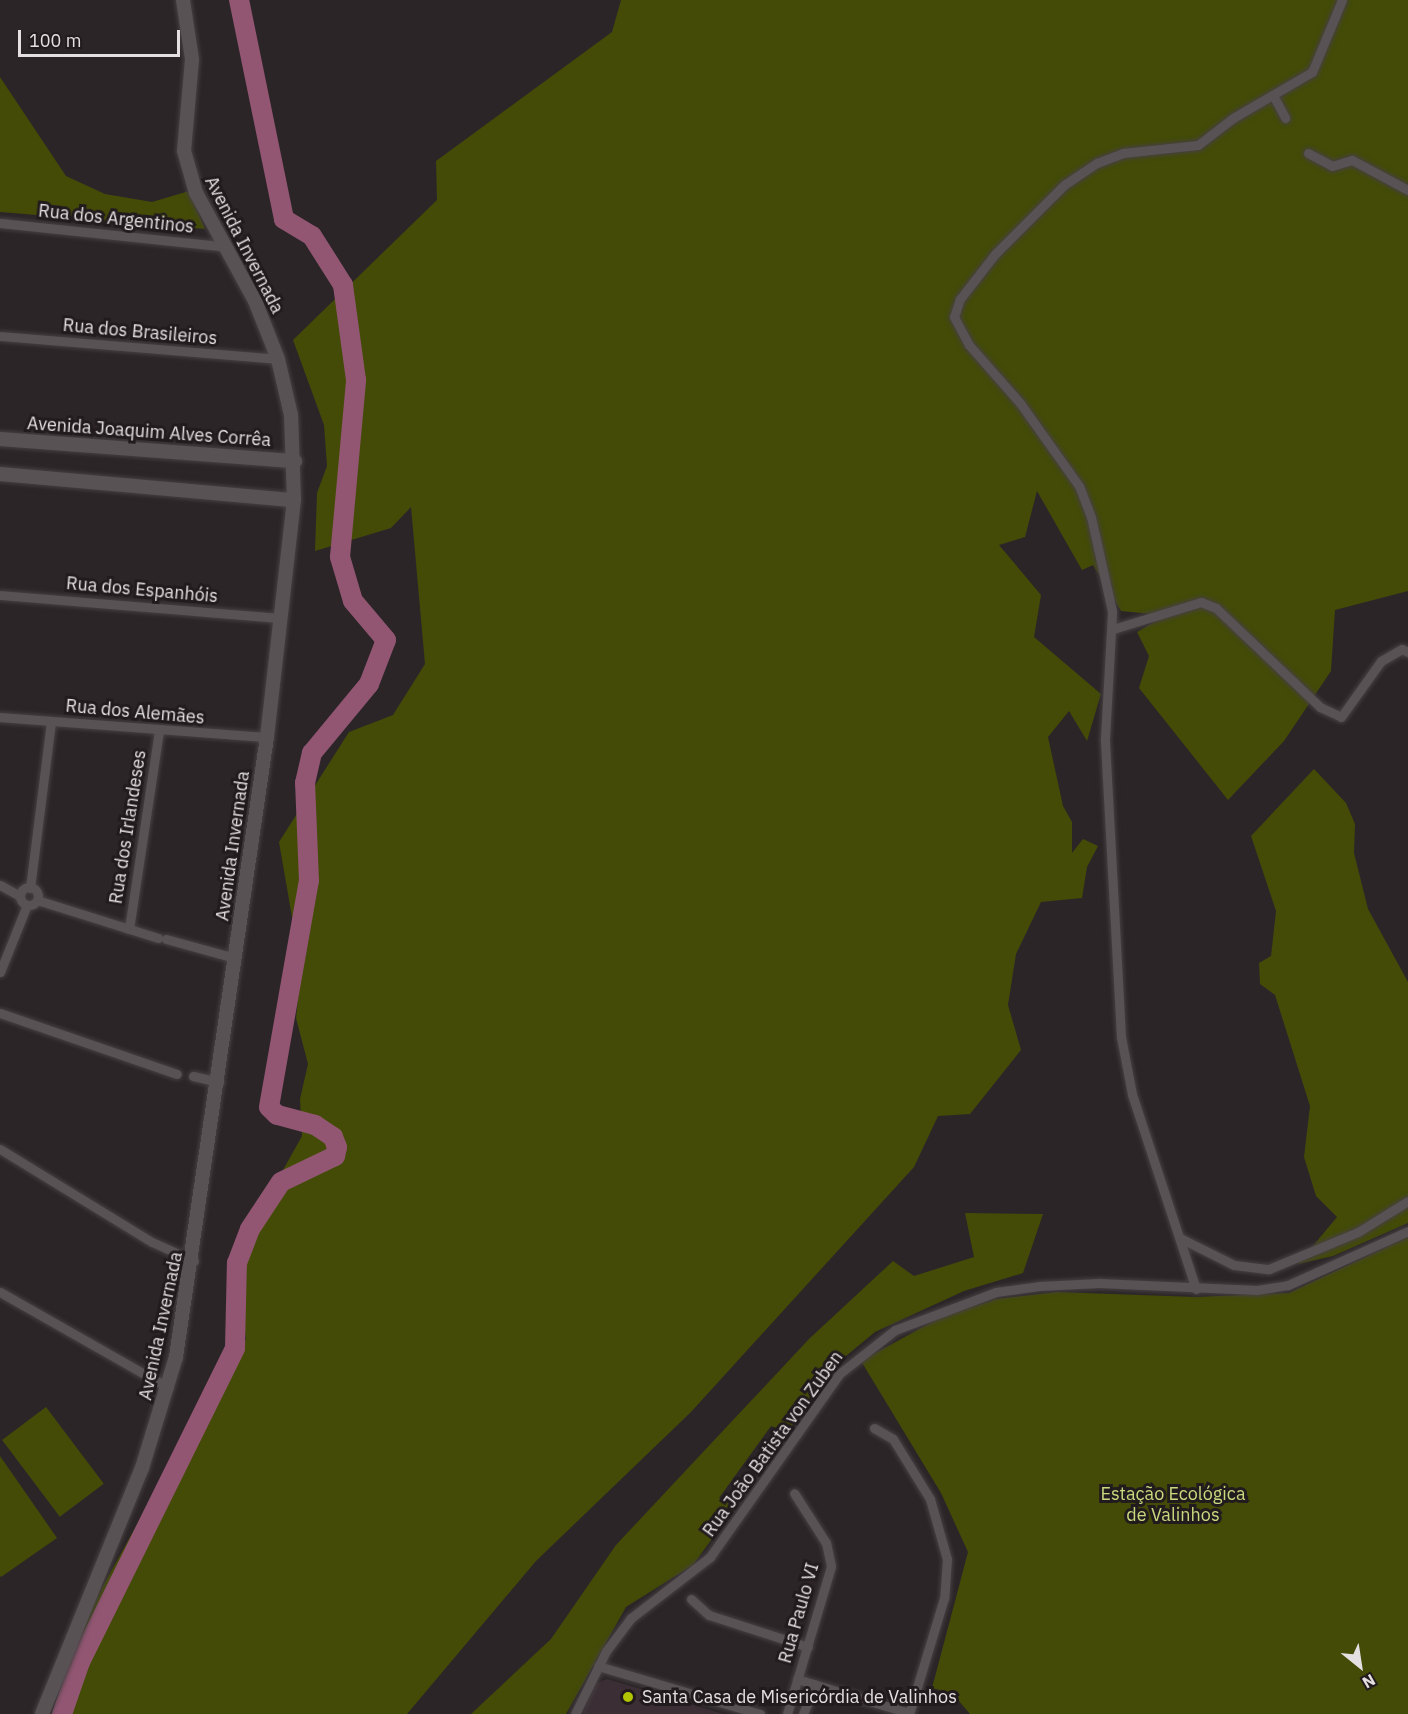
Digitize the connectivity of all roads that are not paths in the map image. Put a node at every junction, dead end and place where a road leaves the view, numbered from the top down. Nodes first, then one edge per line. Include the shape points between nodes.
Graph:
1 (183, 0) edge
2 (1342, 0) edge
3 (1273, 95) junction
4 (1285, 118) dead end
5 (1308, 153) dead end
6 (1408, 190) edge
7 (0, 223) edge
8 (228, 247) junction
9 (0, 336) edge
10 (278, 359) junction
11 (0, 439) edge
12 (295, 461) junction
13 (0, 474) edge
14 (294, 500) junction
15 (0, 595) edge
16 (281, 618) junction
17 (1113, 629) junction
18 (1408, 652) edge
19 (0, 717) edge
20 (51, 722) junction
21 (159, 730) junction
22 (267, 737) junction
23 (0, 885) edge
24 (30, 888) junction
25 (20, 896) junction
26 (37, 900) junction
27 (27, 905) junction
28 (129, 929) junction
29 (235, 958) junction
30 (0, 972) edge
31 (0, 1013) edge
32 (177, 1074) dead end
33 (193, 1076) dead end
34 (219, 1082) junction
35 (0, 1149) edge
36 (1408, 1200) edge
37 (1408, 1231) edge
38 (1180, 1238) junction
39 (194, 1261) junction
40 (1196, 1289) junction
41 (0, 1292) edge
42 (169, 1388) junction
43 (874, 1428) dead end
44 (794, 1492) dead end
45 (691, 1599) dead end
46 (808, 1647) junction
47 (598, 1666) junction
48 (797, 1678) junction
49 (815, 1684) junction
50 (40, 1714) edge
51 (575, 1714) edge
52 (760, 1714) edge
53 (787, 1714) edge
54 (803, 1714) edge
55 (909, 1714) edge

1 - 8 main road, Avenida Invernada via 192,59 184,151 196,193
2 - 3 street via 1321,60 1312,72
3 - 4 street
3 - 17 street via 1198,145 1123,153 1097,163 1064,185 995,254 955,308 969,345 1020,403 1079,486 1091,518
5 - 6 street via 1332,166 1352,160
7 - 8 street, Rua dos Argentinos
8 - 10 main road, Avenida Invernada
9 - 10 street, Rua dos Brasileiros
10 - 12 main road, Avenida Invernada
11 - 12 main road, Avenida Joaquim Alves Corrêa
12 - 14 main road, Avenida Invernada
13 - 14 main road
14 - 16 main road, Avenida Invernada
15 - 16 street, Rua dos Espanhóis
16 - 22 main road, Avenida Invernada
17 - 18 street via 1201,602 1216,608 1320,707 1341,717 1381,661 1402,649
17 - 38 street via 1105,738 1121,1037 1132,1094
19 - 20 street, Rua dos Alemães
20 - 21 street, Rua dos Alemães
20 - 24 street
21 - 22 street, Rua dos Alemães
21 - 28 street, Rua dos Irlandeses
22 - 29 main road, Avenida Invernada
23 - 25 street
24 - 25 street
24 - 26 street
25 - 27 street
26 - 27 street
26 - 28 street
27 - 30 street
28 - 29 street
29 - 34 main road, Avenida Invernada
31 - 32 street
33 - 34 street
34 - 39 main road, Avenida Invernada
35 - 39 street via 152,1242
36 - 38 street via 1350,1236 1269,1269 1234,1265
37 - 40 street, Rua João Batista von Zuben via 1288,1285
38 - 40 street
39 - 42 main road, Avenida Invernada
40 - 47 street, Rua João Batista von Zuben via 1099,1282 1039,1286 996,1292 894,1330 839,1374 716,1551 631,1618
41 - 42 street
42 - 50 main road, Avenida Invernada via 142,1468
43 - 55 street via 893,1439 930,1499 947,1559 944,1598
44 - 46 street, Rua Paulo VI via 831,1555 830,1578
45 - 46 street via 709,1615
46 - 48 street, Rua Paulo VI
47 - 51 street, Rua João Batista von Zuben
47 - 52 street
48 - 49 street
48 - 53 street, Rua Paulo VI
49 - 54 street
49 - 55 street

